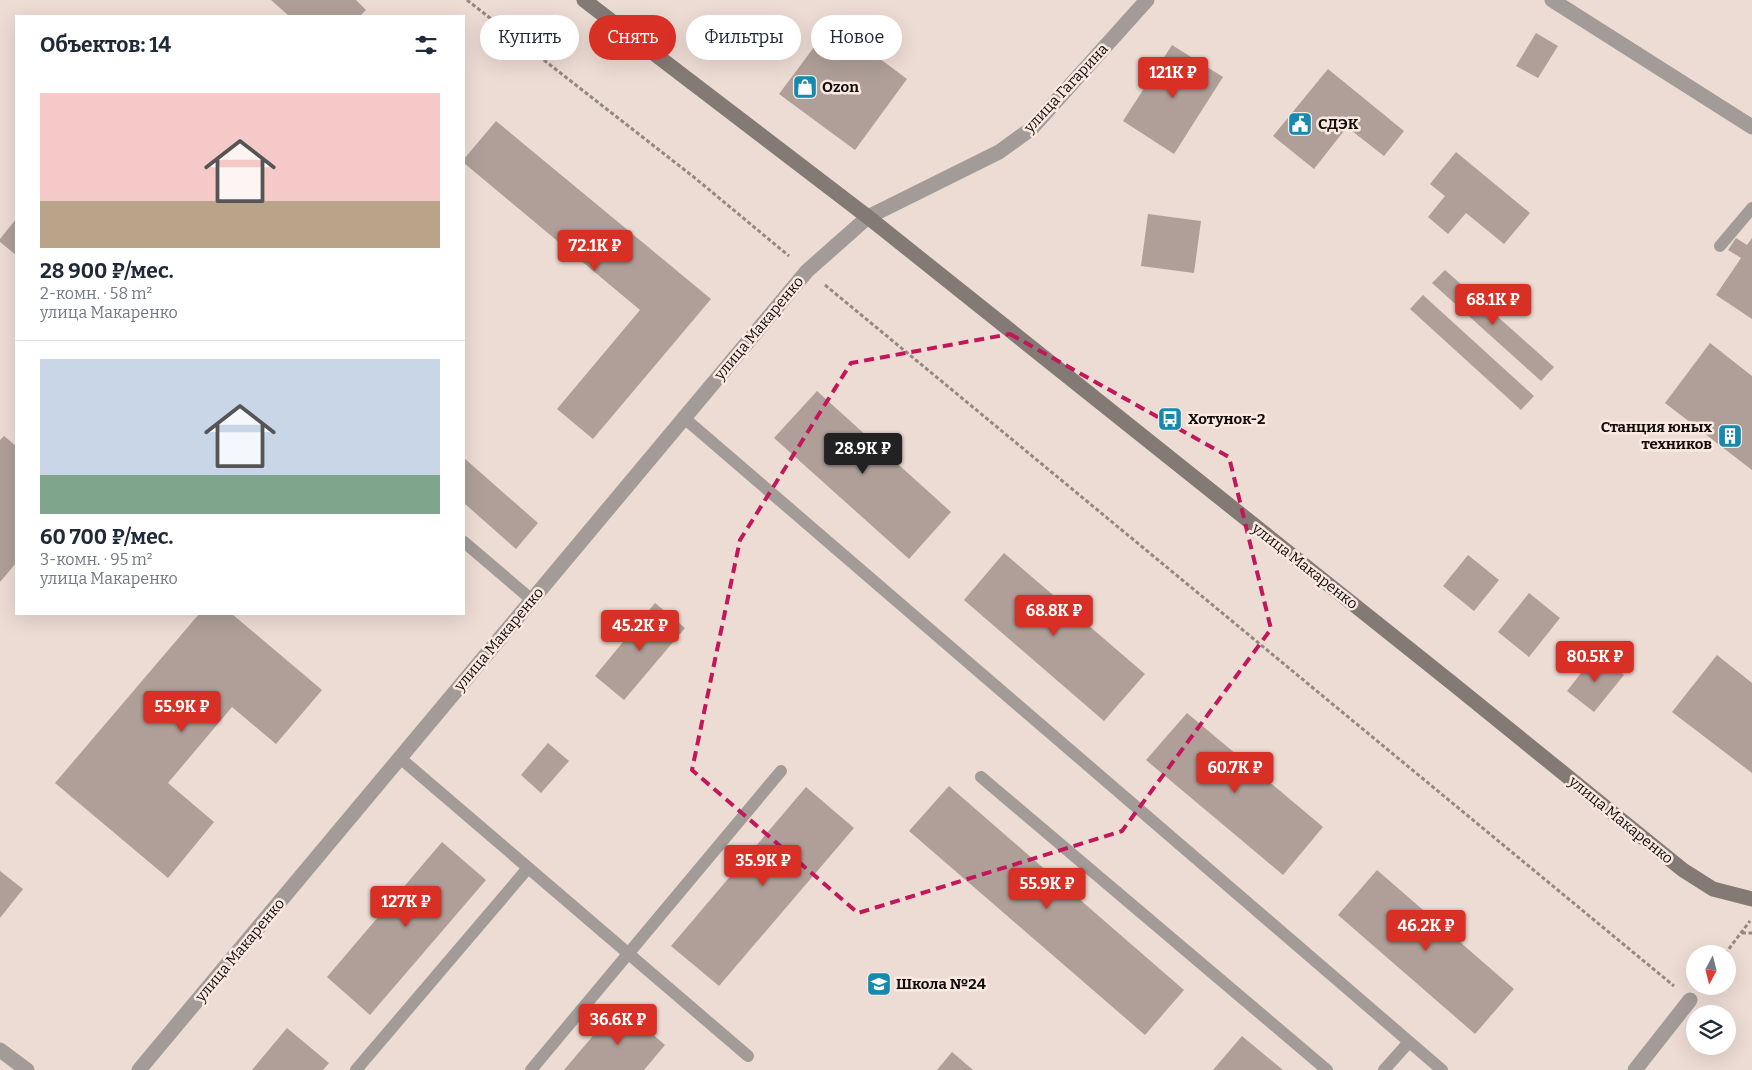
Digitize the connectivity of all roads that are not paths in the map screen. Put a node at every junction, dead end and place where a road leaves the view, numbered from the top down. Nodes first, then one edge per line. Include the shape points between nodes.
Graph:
1 (584, 0) edge
2 (1147, 0) edge
3 (1552, 0) edge
4 (1752, 127) edge
5 (1752, 208) edge
6 (868, 216) junction
7 (1720, 246) dead end
8 (683, 417) junction
9 (465, 543) edge
10 (532, 600) junction
11 (400, 758) junction
12 (782, 771) dead end
13 (981, 776) dead end
14 (528, 868) junction
15 (1752, 899) edge
16 (628, 954) junction
17 (1690, 1000) dead end
18 (1409, 1042) junction
19 (0, 1050) edge
20 (748, 1056) dead end
21 (28, 1070) edge
22 (139, 1070) edge
23 (356, 1070) edge
24 (530, 1070) edge
25 (1327, 1070) edge
26 (1384, 1070) edge
27 (1442, 1070) edge
28 (1635, 1070) edge

1 - 6 main road, улица Макаренко
2 - 6 street, улица Гагарина via 1031,129 999,152
3 - 4 street
5 - 7 lane
6 - 8 street, улица Макаренко via 807,271
6 - 15 main road, улица Макаренко via 1683,870 1713,889
8 - 10 street, улица Макаренко
8 - 18 lane
9 - 10 lane
10 - 11 street, улица Макаренко
11 - 14 lane
11 - 22 street, улица Макаренко
12 - 16 lane
13 - 25 lane
14 - 16 lane
14 - 23 lane
16 - 20 lane
16 - 24 lane
17 - 28 street
18 - 26 lane
18 - 27 lane
19 - 21 street

